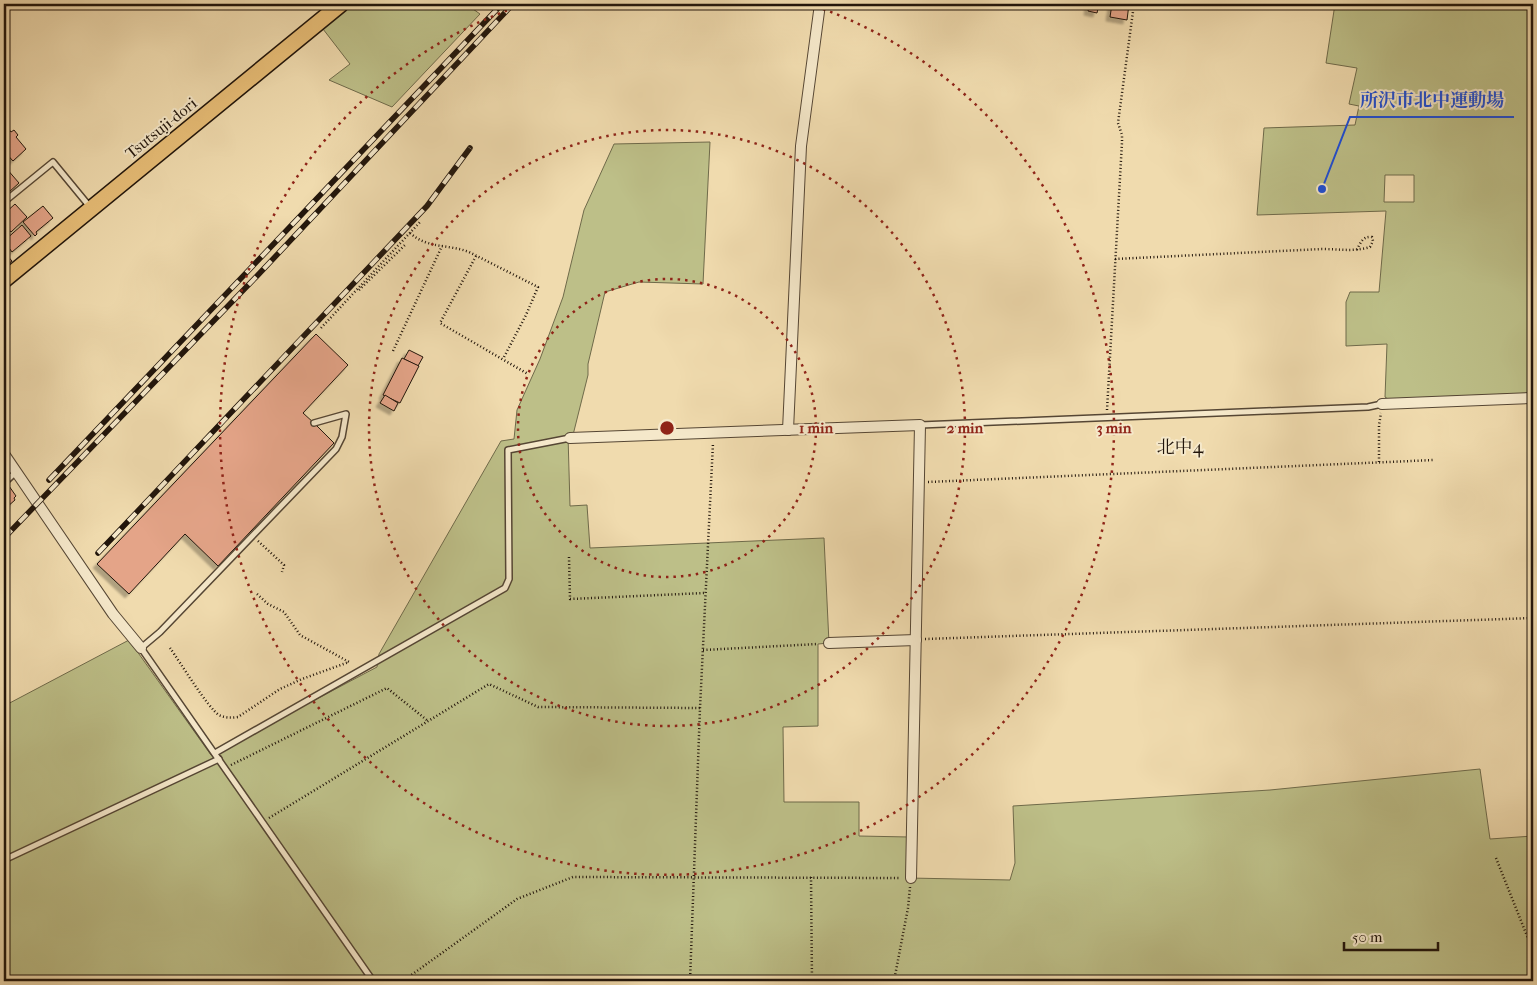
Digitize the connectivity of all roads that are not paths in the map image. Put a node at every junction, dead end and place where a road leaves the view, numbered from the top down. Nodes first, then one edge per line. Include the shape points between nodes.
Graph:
1 (341, 4) edge
2 (820, 4) edge
3 (4, 202) edge
4 (91, 208) junction
5 (4, 280) edge
6 (1533, 398) edge
7 (1382, 404) joint
8 (314, 423) dead end
9 (920, 425) junction
10 (788, 430) junction
11 (570, 438) joint
12 (4, 454) edge
13 (16, 472) junction
14 (4, 483) edge
15 (916, 640) junction
16 (829, 643) road end
17 (141, 648) junction
18 (215, 753) junction
19 (219, 759) junction
20 (4, 860) edge
21 (911, 878) road end
22 (373, 981) edge

1 - 4 main road, Tsutsuji-dori
2 - 10 street via 801,146
3 - 4 lane via 53,162
4 - 5 main road, Tsutsuji-dori
6 - 7 street
7 - 9 lane
8 - 17 lane via 346,414 336,448
9 - 10 street
9 - 15 street
10 - 11 street
11 - 18 lane via 508,450 509,579 505,588
12 - 13 street
13 - 14 lane
13 - 17 street via 113,614
15 - 16 street
15 - 21 street
17 - 18 lane
18 - 19 lane
19 - 20 lane
19 - 22 lane

